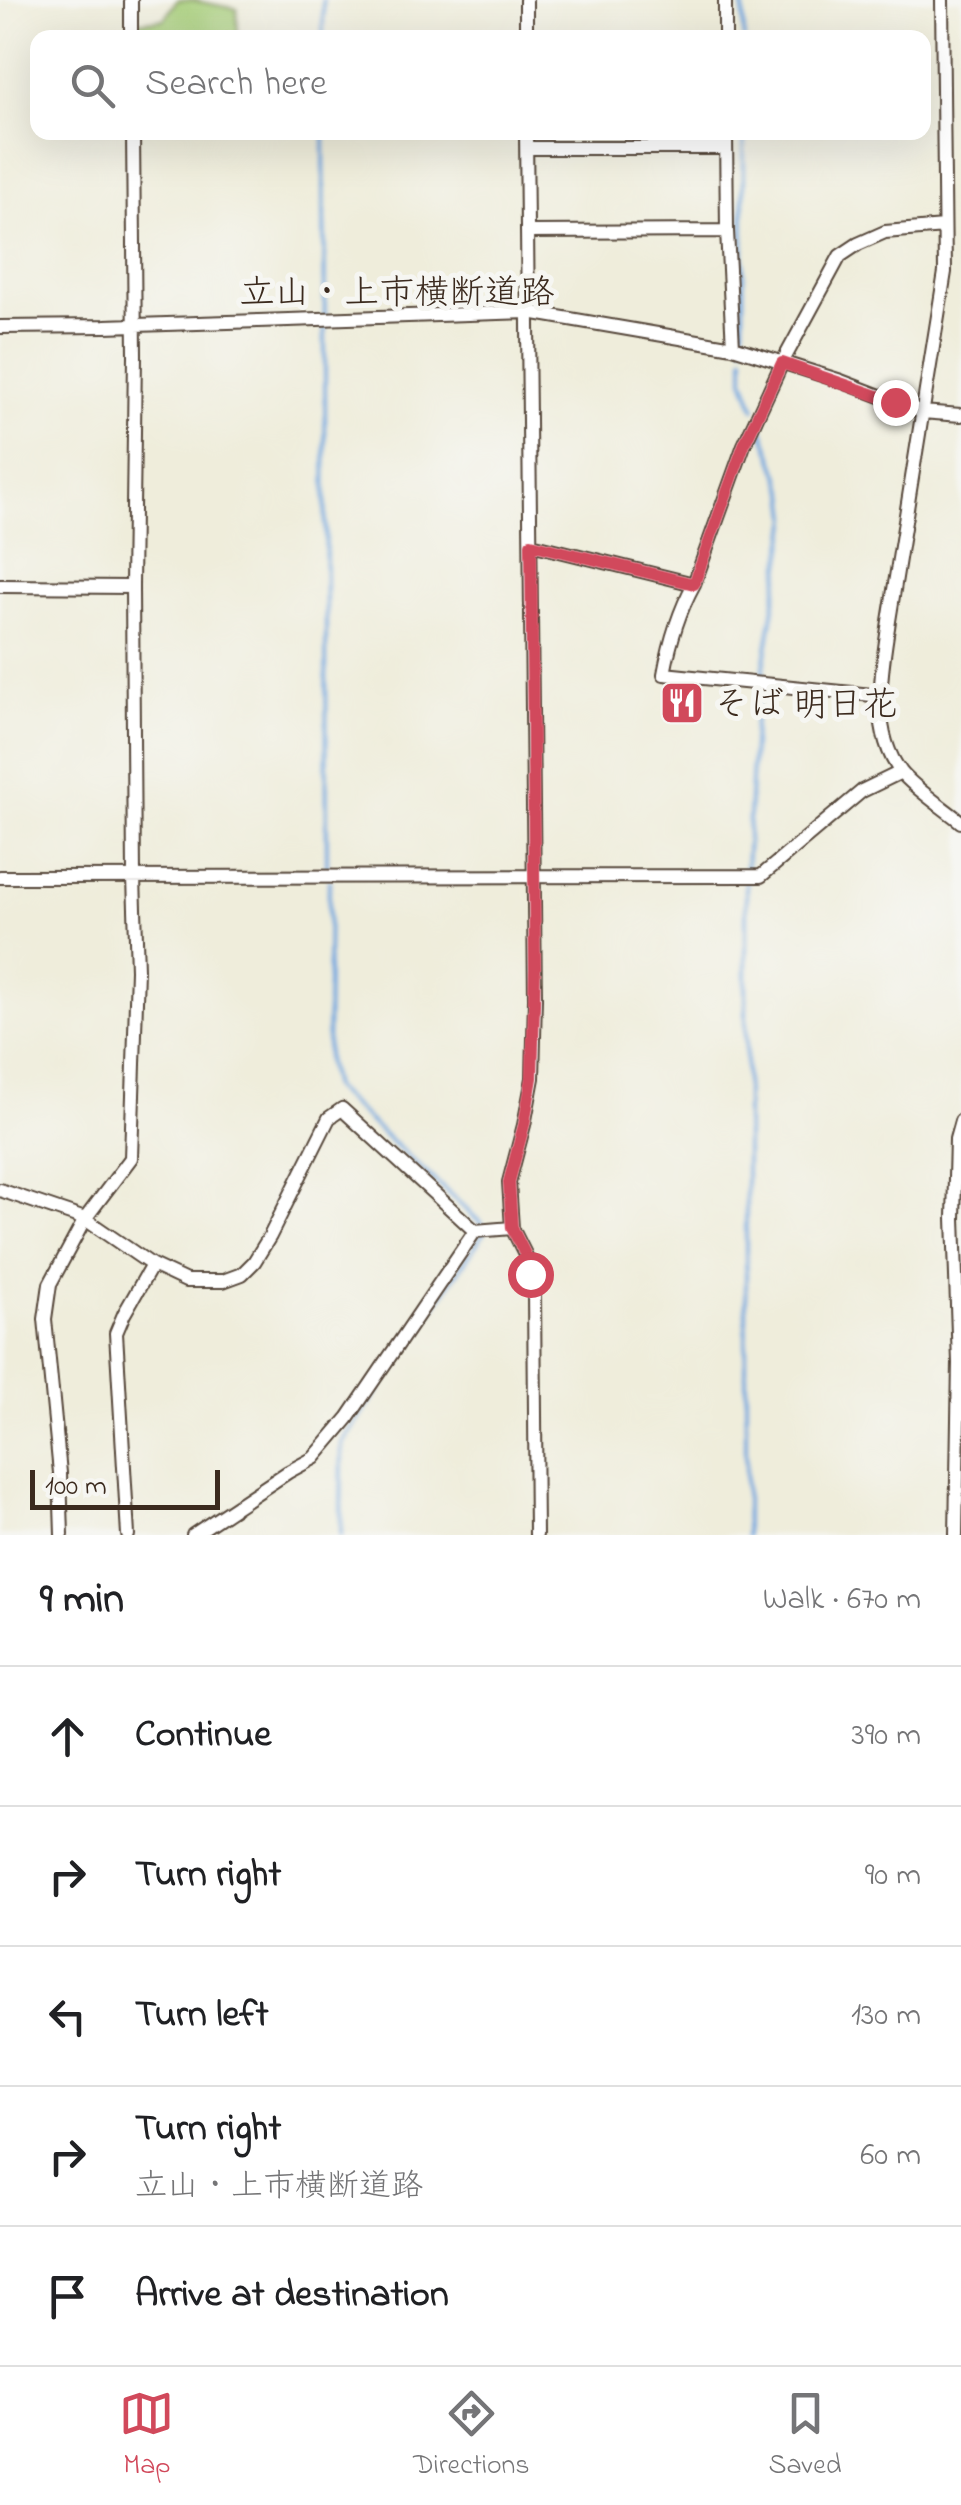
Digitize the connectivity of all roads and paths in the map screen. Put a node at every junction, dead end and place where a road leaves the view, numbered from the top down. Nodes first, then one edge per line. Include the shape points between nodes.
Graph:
1 (131, 0) edge
2 (526, 0) edge
3 (724, 0) edge
4 (942, 0) edge
5 (131, 30) edge
6 (526, 30) edge
7 (726, 30) edge
8 (943, 137) junction
9 (961, 137) edge
10 (132, 140) edge
11 (526, 140) edge
12 (726, 140) edge
13 (526, 148) junction
14 (726, 148) junction
15 (944, 226) junction
16 (726, 231) junction
17 (527, 232) junction
18 (529, 312) junction
19 (135, 325) junction
20 (0, 326) edge
21 (734, 347) junction
22 (782, 363) junction
23 (922, 412) junction
24 (961, 416) edge
25 (531, 544) junction
26 (694, 584) junction
27 (0, 586) edge
28 (132, 587) junction
29 (882, 696) junction
30 (902, 772) junction
31 (961, 822) edge
32 (534, 876) junction
33 (0, 877) edge
34 (134, 878) junction
35 (961, 1121) edge
36 (0, 1190) edge
37 (85, 1220) junction
38 (512, 1228) junction
39 (474, 1231) junction
40 (152, 1266) junction
41 (960, 1362) edge
42 (62, 1535) edge
43 (128, 1535) edge
44 (193, 1535) edge
45 (536, 1535) edge
46 (956, 1535) edge

1 - 5 street
2 - 6 street
3 - 7 street
4 - 8 street
8 - 9 street
8 - 15 street
10 - 19 street
11 - 13 street
12 - 14 street
13 - 14 street
13 - 17 street
14 - 16 street
15 - 22 street via 885,232 840,256
15 - 23 street via 945,272
16 - 17 street
16 - 21 street
17 - 18 street
18 - 19 street, 立山・上市横断道路
18 - 21 street, 立山・上市横断道路
18 - 25 street
19 - 20 street, 立山・上市横断道路
19 - 28 street
21 - 22 street, 立山・上市横断道路
22 - 23 street, 立山・上市横断道路
22 - 26 street
23 - 24 street, 立山・上市横断道路
23 - 29 street
25 - 26 street
25 - 32 street
26 - 29 street via 680,610 664,674
27 - 28 street
28 - 34 street
29 - 30 street via 885,740
30 - 31 street
30 - 32 street via 862,791 760,876
32 - 34 street
32 - 38 street via 532,1078 509,1182
33 - 34 street
34 - 37 street via 131,1158
35 - 41 street via 954,1218
36 - 37 street
37 - 40 street
37 - 42 street via 50,1284 45,1319
38 - 39 street
38 - 45 street via 534,1294
39 - 40 street via 342,1109 330,1118 270,1236 242,1274 186,1281
39 - 44 street via 314,1458
40 - 43 street via 116,1333
41 - 46 street

